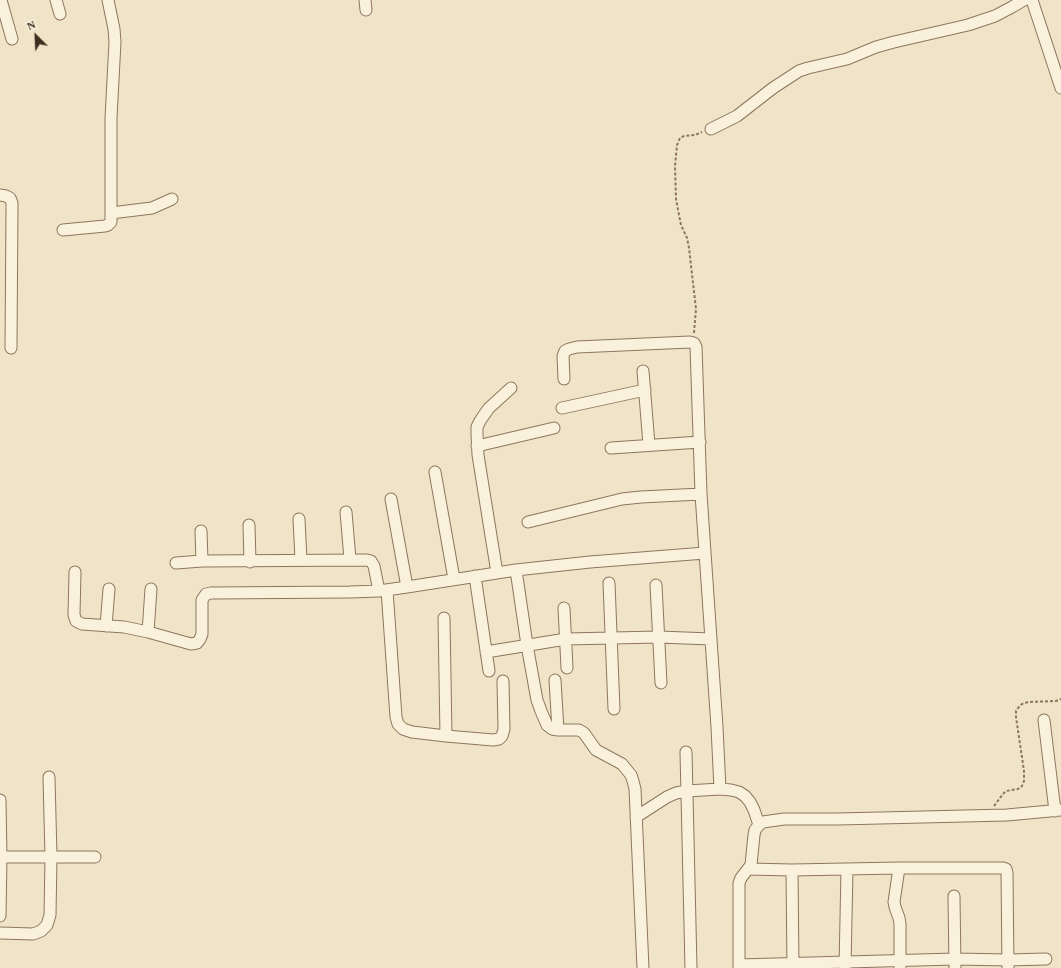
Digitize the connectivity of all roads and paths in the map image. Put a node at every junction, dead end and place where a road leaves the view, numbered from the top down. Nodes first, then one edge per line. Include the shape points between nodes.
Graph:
1 (1, 0) edge
2 (56, 0) edge
3 (108, 0) edge
4 (1024, 0) edge
5 (1032, 0) edge
6 (60, 14) dead end
7 (12, 39) dead end
8 (1061, 88) edge
9 (711, 129) dead end
10 (695, 135) dead end
11 (0, 195) edge
12 (172, 199) dead end
13 (111, 213) junction
14 (62, 230) dead end
15 (694, 344) junction
16 (11, 348) dead end
17 (643, 371) dead end
18 (564, 379) dead end
19 (511, 388) dead end
20 (645, 390) junction
21 (562, 408) dead end
22 (554, 428) dead end
23 (700, 442) junction
24 (649, 445) junction
25 (477, 446) junction
26 (610, 448) dead end
27 (435, 472) dead end
28 (701, 494) junction
29 (391, 500) dead end
30 (346, 512) dead end
31 (299, 519) dead end
32 (528, 522) dead end
33 (249, 525) dead end
34 (201, 531) dead end
35 (705, 553) junction
36 (350, 559) junction
37 (301, 560) junction
38 (202, 561) junction
39 (250, 562) junction
40 (176, 563) dead end
41 (516, 570) junction
42 (75, 572) dead end
43 (497, 573) junction
44 (475, 576) junction
45 (454, 579) junction
46 (609, 583) dead end
47 (656, 585) dead end
48 (406, 587) junction
49 (109, 589) dead end
50 (151, 589) dead end
51 (383, 590) junction
52 (564, 608) dead end
53 (444, 618) dead end
54 (106, 626) junction
55 (148, 632) junction
56 (611, 638) junction
57 (658, 638) junction
58 (566, 639) junction
59 (711, 639) junction
60 (527, 645) junction
61 (486, 652) junction
62 (567, 668) dead end
63 (489, 671) dead end
64 (555, 680) dead end
65 (503, 681) dead end
66 (661, 683) dead end
67 (1061, 699) edge
68 (614, 709) dead end
69 (1044, 720) dead end
70 (558, 730) junction
71 (446, 736) junction
72 (686, 752) dead end
73 (49, 777) dead end
74 (720, 789) junction
75 (687, 791) junction
76 (0, 800) edge
77 (1058, 810) edge
78 (988, 816) junction
79 (636, 817) junction
80 (758, 825) junction
81 (1, 857) edge
82 (51, 857) junction
83 (95, 857) dead end
84 (899, 868) junction
85 (748, 869) junction
86 (847, 869) junction
87 (792, 870) junction
88 (954, 896) dead end
89 (0, 916) edge
90 (0, 933) edge
91 (1046, 959) dead end
92 (900, 964) edge
93 (955, 964) edge
94 (1008, 964) edge
95 (845, 965) edge
96 (793, 966) edge
97 (739, 967) edge
98 (643, 968) edge
99 (691, 968) edge

1 - 7 street
2 - 6 street
3 - 13 street via 115,42 111,118
4 - 9 street via 995,16 968,25 894,42 799,71 737,116
5 - 8 street
10 - 15 path via 680,138 677,145 675,180 676,199 687,238 695,294
11 - 16 street via 10,198 12,203
12 - 13 street via 152,208
13 - 14 street via 111,222 108,225
15 - 18 street via 690,342 577,347 565,351
15 - 23 street
17 - 20 street
19 - 25 street via 489,408 480,421
20 - 21 street
20 - 24 street
22 - 25 street
23 - 24 street
23 - 28 street
24 - 26 street
25 - 43 street
27 - 45 street
28 - 32 street via 622,499
28 - 35 street
29 - 48 street
30 - 36 street
31 - 37 street
33 - 39 street
34 - 38 street
35 - 41 street
35 - 59 street
36 - 37 street
36 - 51 street via 371,561
37 - 39 street
38 - 39 street
38 - 40 street
41 - 43 street
41 - 60 street
42 - 54 street via 76,621
43 - 44 street
44 - 45 street
44 - 61 street
45 - 48 street
46 - 56 street
47 - 57 street
48 - 51 street
49 - 54 street
50 - 55 street
51 - 55 street via 211,592 202,600 202,634 196,643 191,644
51 - 71 street via 398,724 412,732
52 - 58 street
53 - 71 street
54 - 55 street
56 - 57 street
56 - 58 street
56 - 68 street
57 - 59 street
57 - 66 street
58 - 60 street
58 - 62 street
59 - 74 street
60 - 61 street
60 - 70 street via 541,711 548,725
61 - 63 street
64 - 70 street
65 - 71 street via 504,729 499,739
67 - 78 path via 1028,702 1016,711 1024,781 1018,789 1006,791
69 - 77 street
70 - 79 street via 579,730 596,750 622,764 633,781
72 - 75 street
73 - 82 street
74 - 75 street
74 - 80 street via 740,792 745,796 752,806
75 - 79 street via 667,797
75 - 99 street
76 - 81 street
77 - 78 street
78 - 80 street via 784,819
79 - 98 street
80 - 85 street via 754,835 751,865
81 - 82 street
81 - 89 street
82 - 83 street
82 - 90 street via 50,915 47,925 33,934
84 - 86 street
84 - 92 street via 894,902 900,924
84 - 94 street via 1006,869
85 - 87 street
85 - 97 street via 739,883
86 - 87 street
86 - 95 street
87 - 96 street
88 - 93 street
91 - 94 street
92 - 93 street
92 - 95 street
93 - 94 street
95 - 96 street
96 - 97 street

